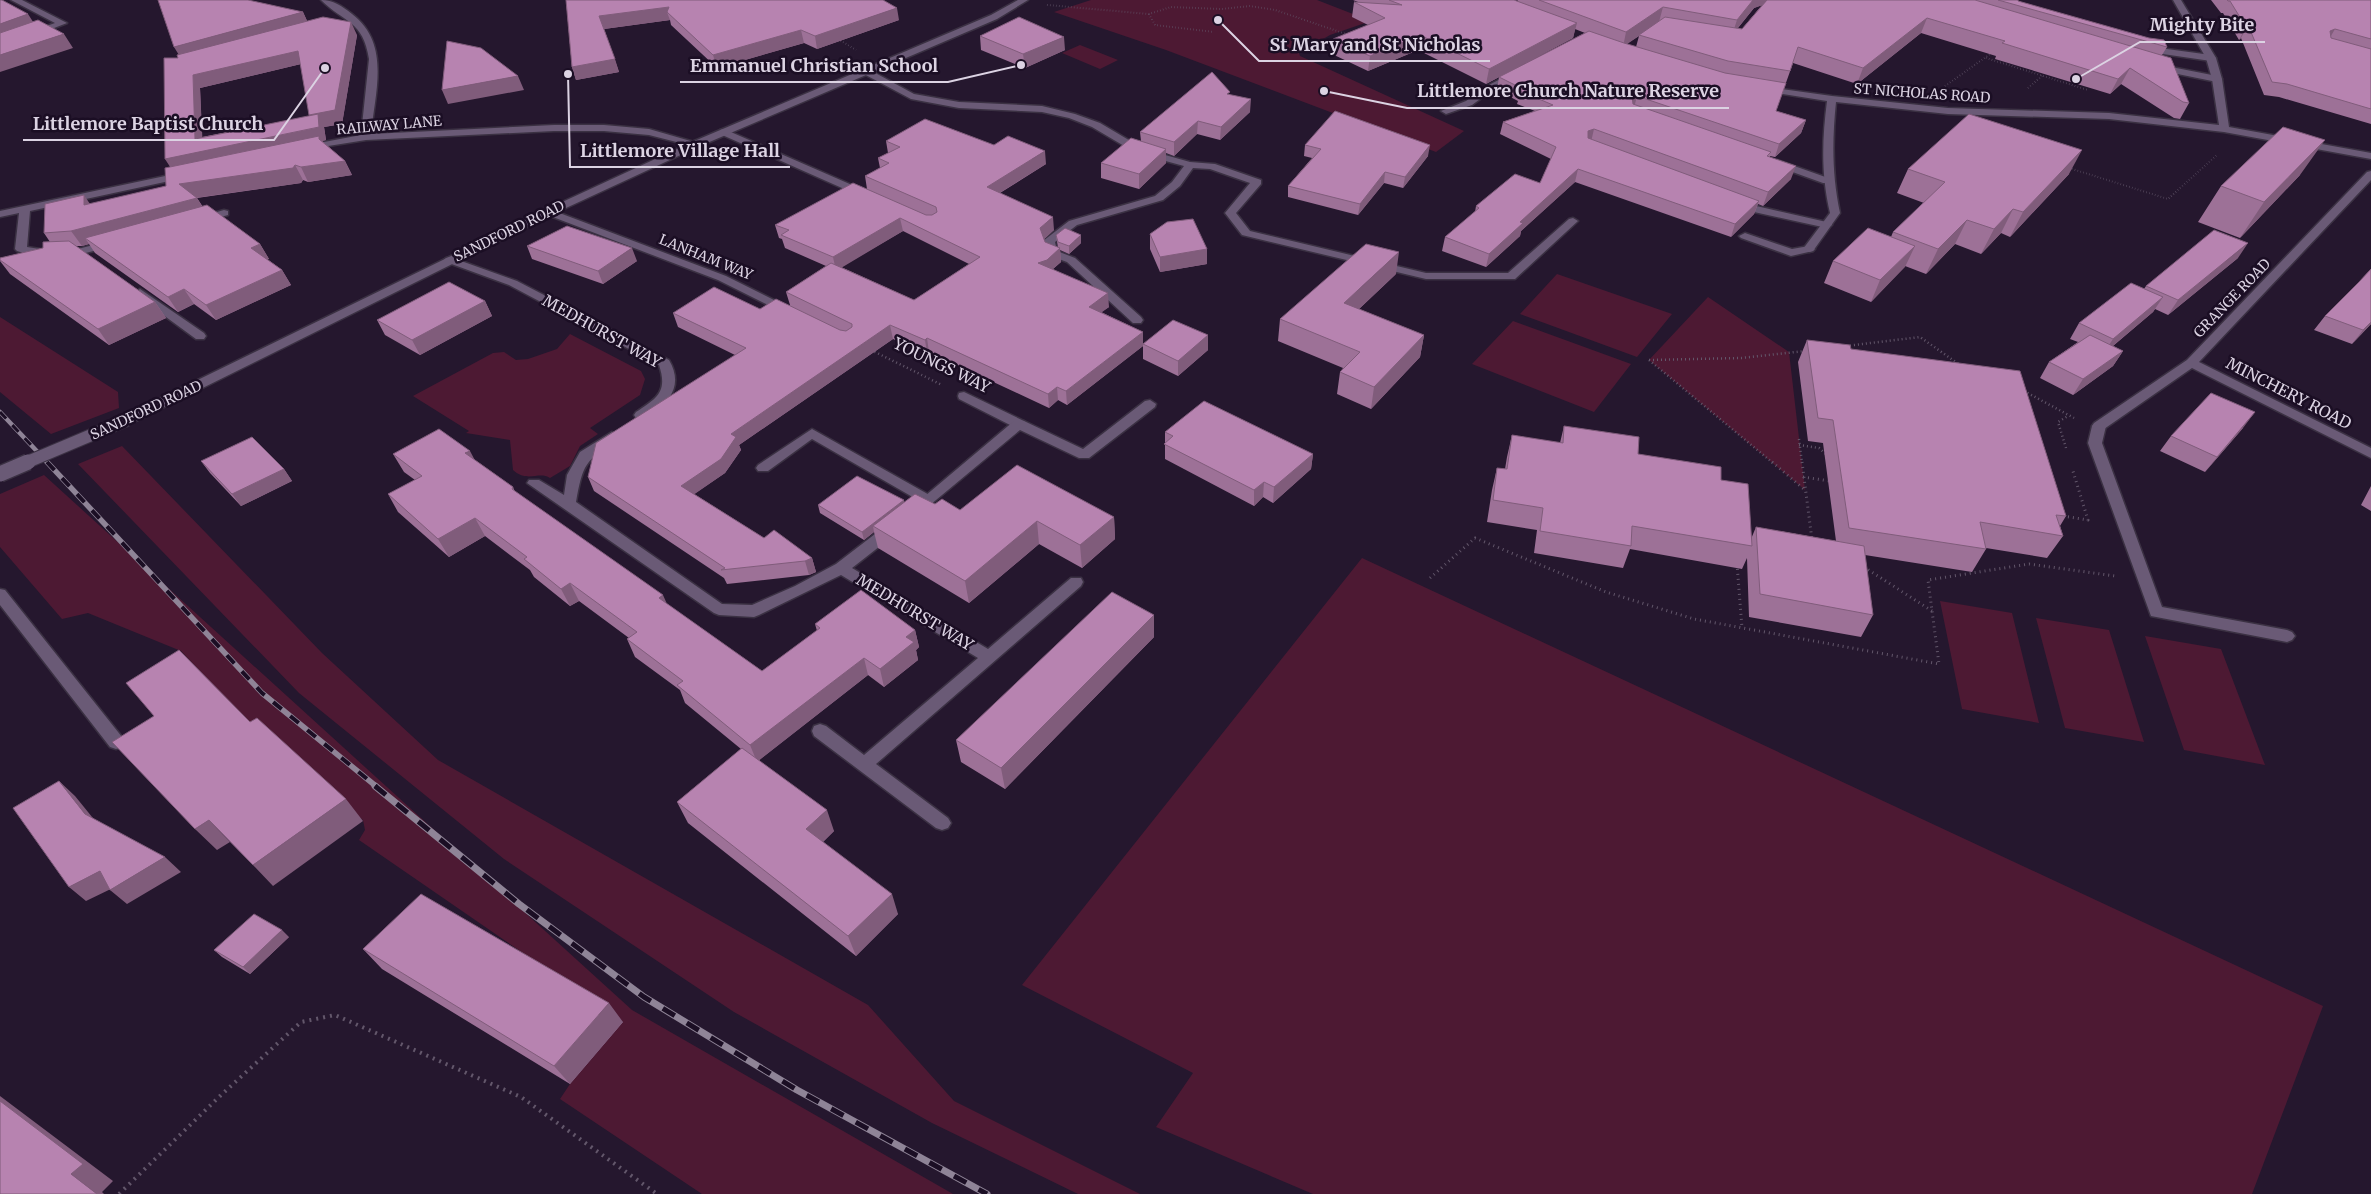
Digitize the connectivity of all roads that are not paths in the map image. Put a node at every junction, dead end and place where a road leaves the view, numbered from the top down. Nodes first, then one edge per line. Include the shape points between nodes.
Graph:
1 (14, 0) edge
2 (325, 0) edge
3 (1024, 0) edge
4 (2177, 0) edge
5 (0, 46) edge
6 (2132, 46) edge
7 (2211, 58) junction
8 (2146, 64) edge
9 (865, 71) junction
10 (1523, 71) edge
11 (2217, 79) junction
12 (1749, 86) edge
13 (1832, 100) junction
14 (1446, 111) dead end
15 (2224, 129) junction
16 (724, 132) junction
17 (366, 137) junction
18 (696, 144) junction
19 (298, 150) edge
20 (1203, 154) dead end
21 (2371, 156) edge
22 (1763, 158) edge
23 (1190, 165) junction
24 (195, 173) edge
25 (2371, 174) edge
26 (1827, 181) junction
27 (1723, 198) edge
28 (878, 200) edge
29 (25, 209) junction
30 (549, 212) junction
31 (224, 213) dead end
32 (0, 214) edge
33 (1573, 220) dead end
34 (186, 223) edge
35 (1828, 225) junction
36 (1745, 236) dead end
37 (120, 241) edge
38 (73, 251) junction
39 (450, 260) junction
40 (98, 262) edge
41 (129, 285) edge
42 (798, 314) edge
43 (1137, 320) dead end
44 (200, 336) dead end
45 (2191, 363) junction
46 (964, 396) road end
47 (1150, 404) dead end
48 (1019, 424) junction
49 (2371, 454) edge
50 (763, 468) dead end
51 (0, 474) edge
52 (534, 483) dead end
53 (928, 500) junction
54 (569, 504) junction
55 (841, 568) junction
56 (1076, 582) dead end
57 (0, 594) edge
58 (2288, 636) dead end
59 (988, 657) junction
60 (820, 731) dead end
61 (116, 742) edge
62 (864, 764) junction
63 (942, 823) dead end

1 - 5 street via 62,23
2 - 17 street via 366,33 373,47
3 - 9 street, SANDFORD ROAD via 994,17
4 - 7 street
6 - 7 street
7 - 11 street
8 - 11 street
9 - 16 street, SANDFORD ROAD
9 - 23 street via 911,96 959,106 1042,109 1072,116 1096,125 1140,151
10 - 14 street via 1488,89 1470,103
11 - 15 street
12 - 13 street, ST NICHOLAS ROAD
13 - 15 street, ST NICHOLAS ROAD via 1948,111 2109,116
13 - 26 street via 1825,154
15 - 21 street, ST NICHOLAS ROAD
16 - 18 street, SANDFORD ROAD
16 - 28 street
17 - 18 street, RAILWAY LANE via 604,128 649,132
17 - 19 street, RAILWAY LANE
18 - 30 street, SANDFORD ROAD
20 - 23 street
22 - 26 street
23 - 33 street via 1212,166 1257,182 1230,213 1246,232 1426,276 1511,277
23 - 43 street via 1176,184 1159,198 1073,223 1049,241 1052,253 1071,260
24 - 29 street
25 - 45 street, GRANGE ROAD
26 - 35 street via 1836,213
27 - 35 street via 1750,208
29 - 32 street
29 - 38 street via 21,249 38,253
30 - 39 street, SANDFORD ROAD
30 - 42 street, LANHAM WAY via 722,278
31 - 34 street
35 - 36 street via 1809,250 1791,253
37 - 38 street
38 - 40 street
39 - 51 street, SANDFORD ROAD, bridge via 127,420
39 - 54 street, MEDHURST WAY via 512,283 665,363 671,378 665,399 585,455 574,475
41 - 44 street
45 - 49 street, MINCHERY ROAD
45 - 58 street, GRANGE ROAD via 2099,428 2095,443 2156,612
46 - 48 street, YOUNGS WAY
47 - 48 street, YOUNGS WAY via 1084,455
48 - 53 street
50 - 53 street via 812,433
52 - 54 street, MEDHURST WAY
53 - 55 street, MEDHURST WAY
54 - 55 street, MEDHURST WAY via 719,609 754,611
55 - 59 street, MEDHURST WAY
56 - 59 street, MEDHURST WAY
57 - 61 street
59 - 62 street, MEDHURST WAY
60 - 62 street
62 - 63 street

